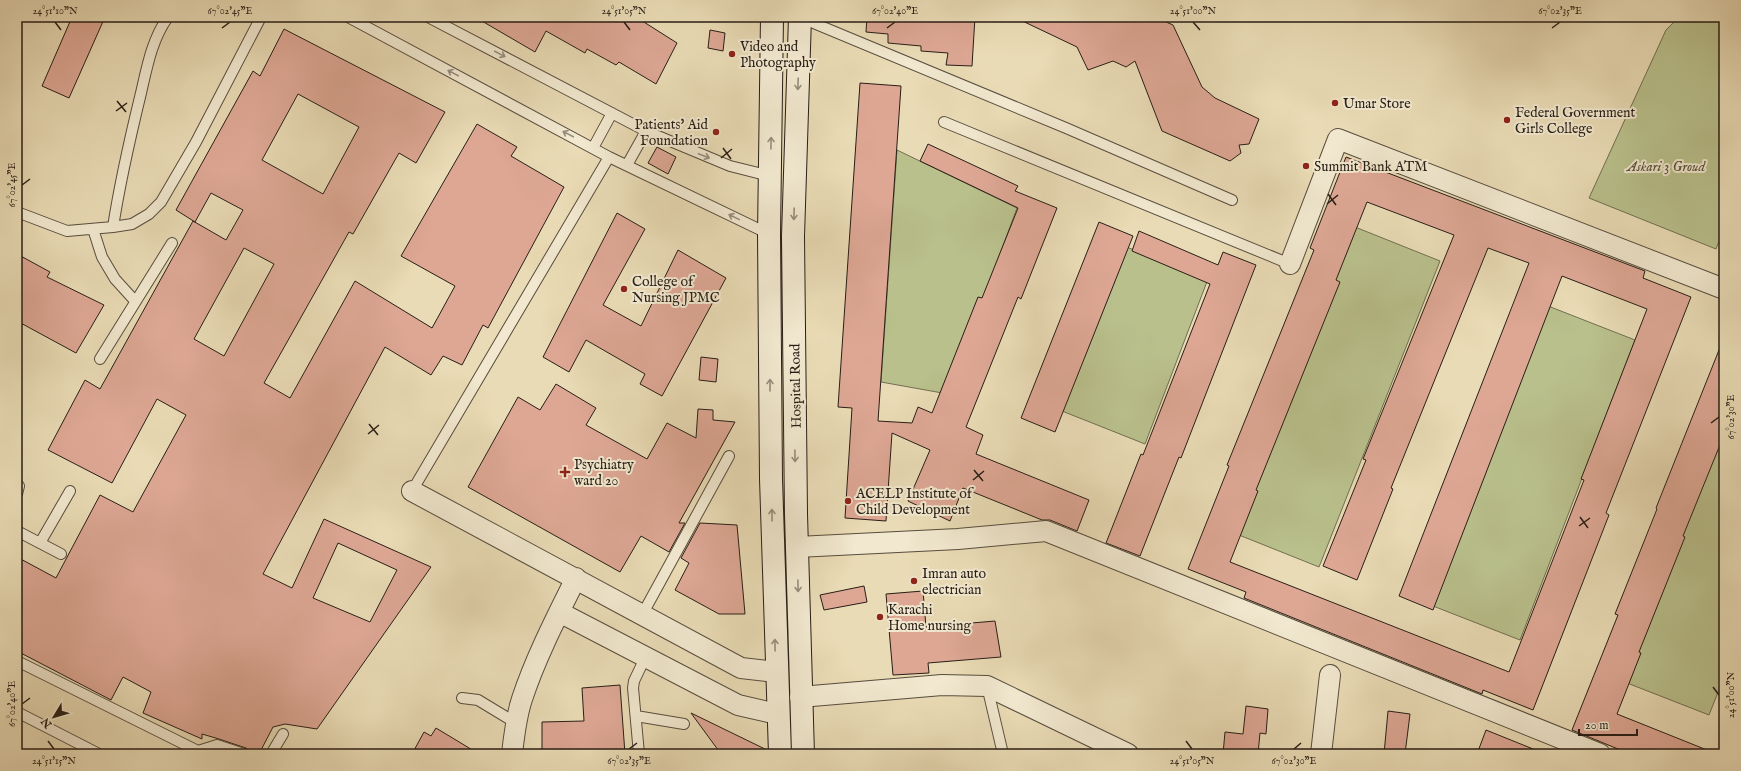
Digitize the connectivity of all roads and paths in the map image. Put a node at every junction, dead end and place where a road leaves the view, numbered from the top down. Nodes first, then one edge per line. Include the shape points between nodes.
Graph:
1 (168, 17) edge
2 (261, 17) edge
3 (348, 17) edge
4 (428, 17) edge
5 (772, 17) edge
6 (799, 17) edge
7 (612, 113) junction
8 (944, 122) dead end
9 (646, 131) junction
10 (593, 148) junction
11 (609, 157) junction
12 (627, 165) junction
13 (770, 176) junction
14 (1232, 200) dead end
15 (17, 212) edge
16 (113, 227) junction
17 (93, 229) junction
18 (769, 234) junction
19 (172, 243) dead end
20 (1290, 264) joint
21 (1724, 289) edge
22 (135, 302) junction
23 (100, 359) dead end
24 (729, 456) dead end
25 (17, 484) edge
26 (412, 490) joint
27 (70, 491) dead end
28 (17, 494) edge
29 (17, 531) edge
30 (40, 543) junction
31 (797, 547) junction
32 (61, 554) dead end
33 (576, 578) junction
34 (559, 612) junction
35 (642, 615) junction
36 (645, 658) junction
37 (17, 660) edge
38 (776, 672) junction
39 (1330, 675) dead end
40 (987, 686) junction
41 (800, 697) junction
42 (462, 698) dead end
43 (17, 712) edge
44 (777, 714) junction
45 (636, 716) junction
46 (516, 723) junction
47 (684, 724) dead end
48 (283, 734) dead end
49 (100, 754) edge
50 (244, 754) edge
51 (271, 754) edge
52 (512, 754) edge
53 (639, 754) edge
54 (780, 754) edge
55 (802, 754) edge
56 (1003, 754) edge
57 (1128, 754) edge
58 (1321, 754) edge
59 (1600, 754) edge

1 - 16 lane via 158,31 144,80 124,162
2 - 16 lane via 196,142 161,202 149,214 132,224
10 -> 3 lane
4 -> 7 lane
13 -> 5 main road, Hospital Road
6 - 14 lane
6 -> 31 main road, Hospital Road via 793,236
7 - 9 lane
7 - 10 lane
8 - 20 lane
9 - 12 lane
9 -> 13 lane via 730,166
10 - 11 lane
11 - 12 lane
11 - 26 lane
18 -> 12 lane
13 - 18 main road, Hospital Road
15 - 17 lane via 68,231
16 - 17 lane
17 - 22 lane via 102,257
38 -> 18 main road, Hospital Road
19 - 22 lane
20 - 21 street via 1338,139
22 - 23 lane
24 - 35 lane
25 - 28 lane
26 - 33 street
27 - 30 lane
29 - 30 lane
30 - 32 lane
31 -> 41 main road, Hospital Road
31 - 59 street via 958,539 1046,530
33 - 34 street
33 - 35 street
34 - 36 street
34 - 46 street via 522,700
35 - 38 street via 741,668
36 - 44 street via 738,704
36 - 45 lane via 634,681
37 - 50 lane via 198,751 217,745
38 - 44 main road, Hospital Road
39 - 58 street
40 - 41 street via 942,684
40 - 56 lane
40 - 57 street
41 - 55 main road, Hospital Road
42 - 46 lane via 478,700
43 - 49 lane
44 - 54 main road, Hospital Road
45 - 47 lane
45 - 53 lane
46 - 52 street
48 - 51 lane

